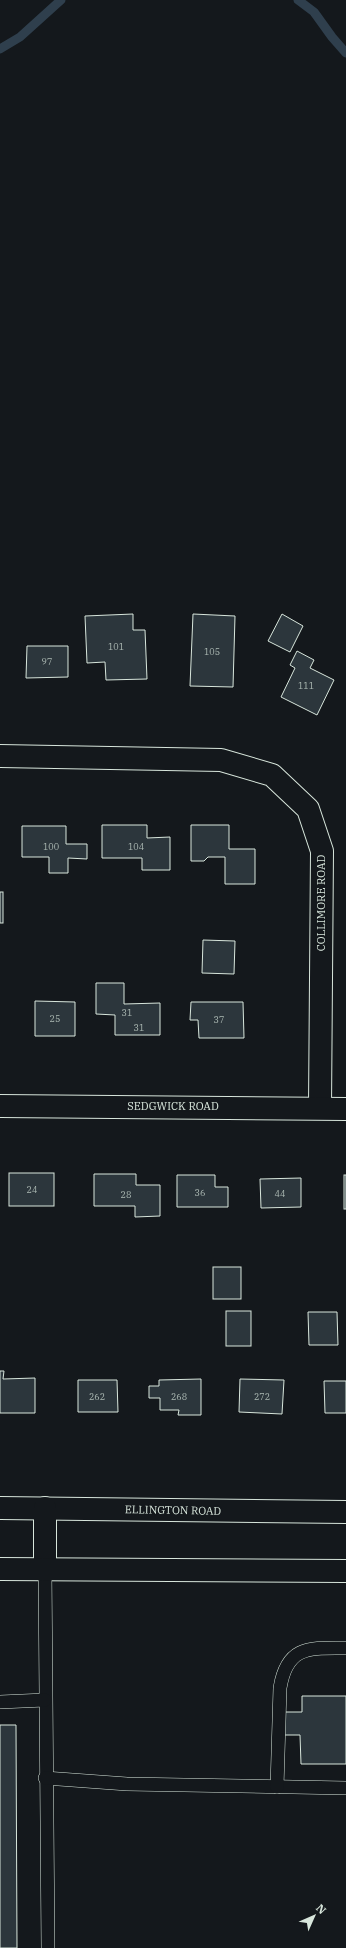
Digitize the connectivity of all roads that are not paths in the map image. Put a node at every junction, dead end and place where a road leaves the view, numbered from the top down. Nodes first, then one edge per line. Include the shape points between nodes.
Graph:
1 (0, 756) edge
2 (0, 1106) edge
3 (320, 1107) junction
4 (346, 1109) edge
5 (0, 1508) edge
6 (45, 1508) junction
7 (346, 1512) edge
8 (0, 1569) edge
9 (45, 1570) junction
10 (346, 1571) edge
11 (346, 1648) edge
12 (45, 1700) junction
13 (0, 1702) edge
14 (45, 1778) junction
15 (277, 1787) junction
16 (346, 1788) edge
17 (48, 1948) edge

1 - 3 main road, COLLIMORE ROAD via 221,760 272,775 308,809 322,851
2 - 3 main road, SEDGWICK ROAD
3 - 4 main road, SEDGWICK ROAD
5 - 6 main road, ELLINGTON ROAD
6 - 7 main road, ELLINGTON ROAD
6 - 9 main road
8 - 9 main road
9 - 10 main road
9 - 12 lane
11 - 15 lane via 309,1648 294,1656 282,1672
12 - 13 lane
12 - 14 lane
14 - 15 lane via 127,1784
14 - 17 lane
15 - 16 lane

